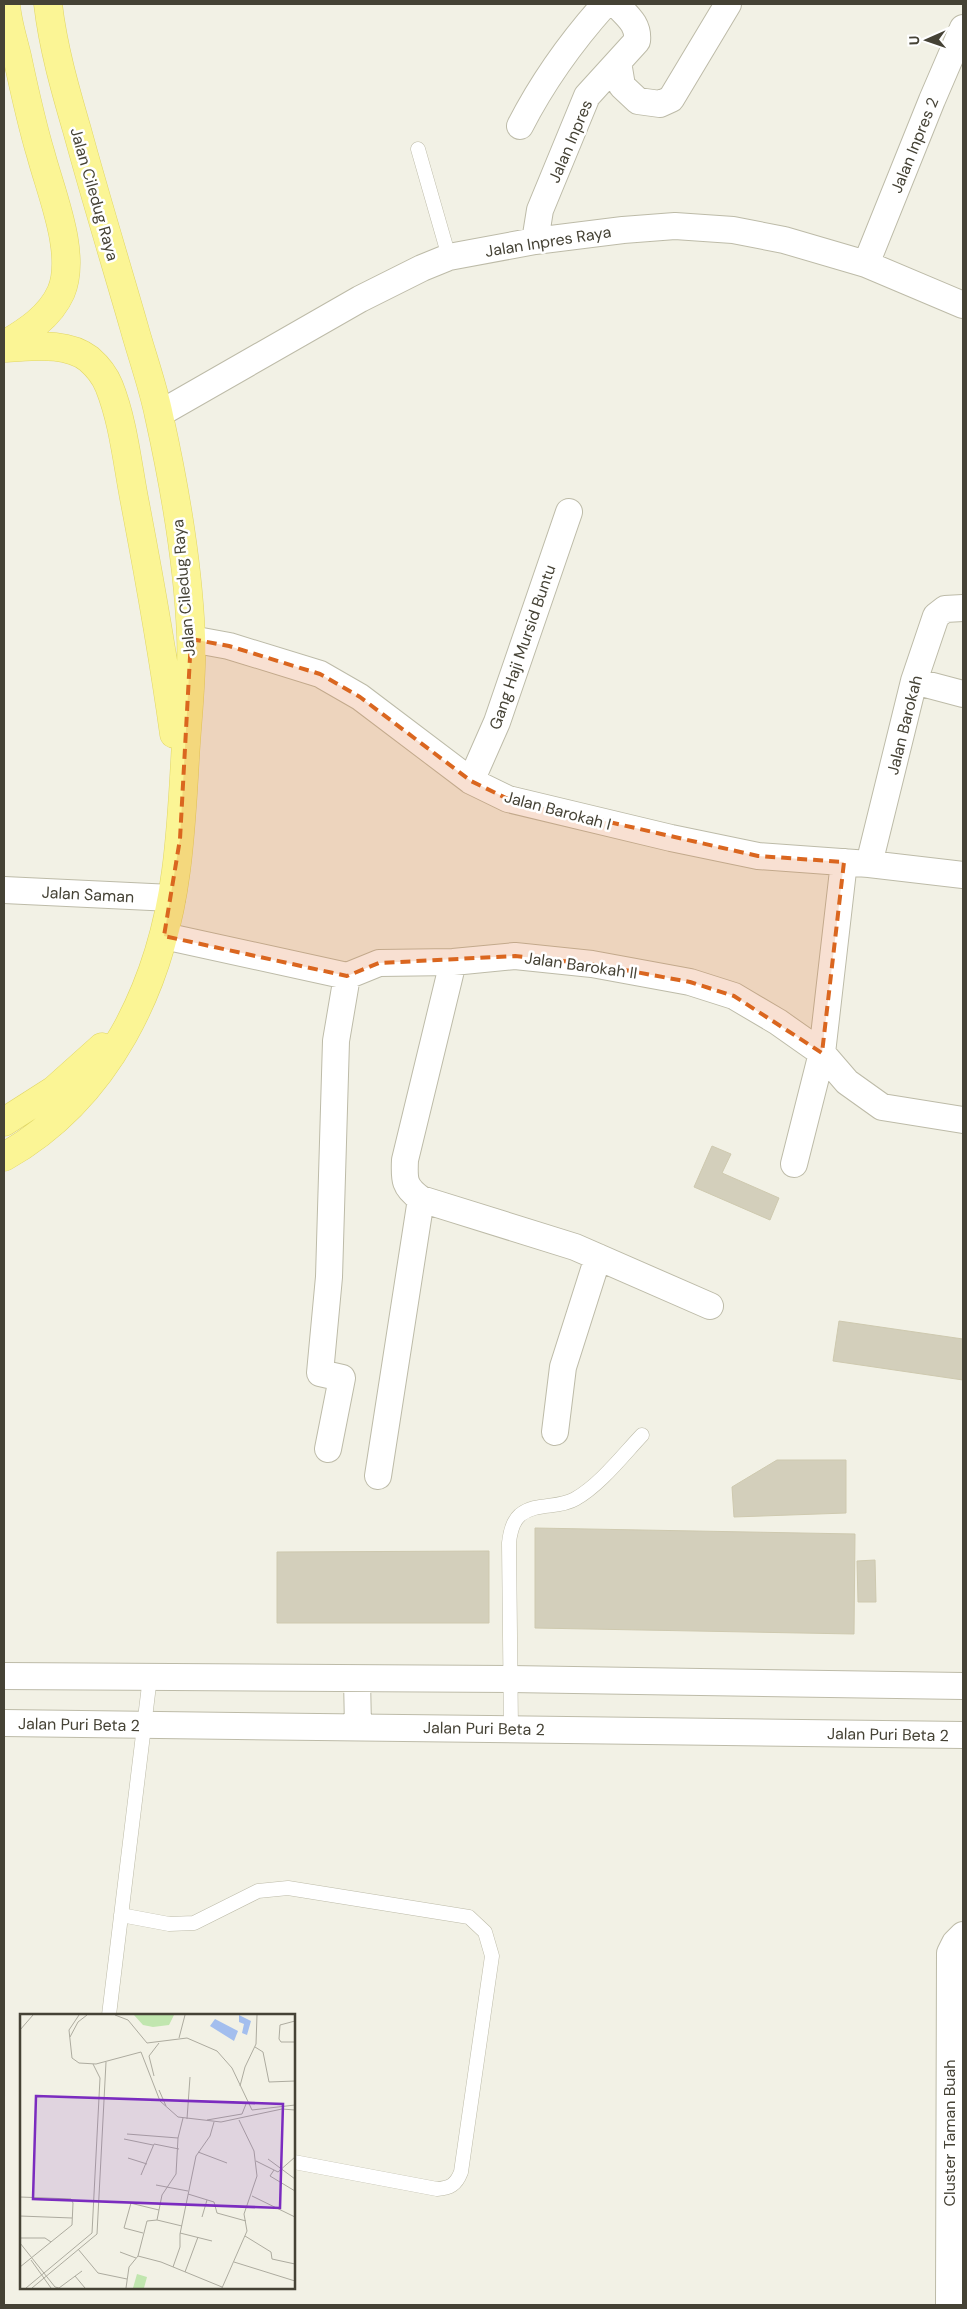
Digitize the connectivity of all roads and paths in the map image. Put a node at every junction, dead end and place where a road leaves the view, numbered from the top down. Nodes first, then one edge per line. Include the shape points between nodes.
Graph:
1 (6, 4) edge
2 (48, 4) edge
3 (605, 4) edge
4 (616, 4) edge
5 (728, 4) edge
6 (963, 28) edge
7 (618, 62) junction
8 (520, 126) dead end
9 (418, 149) dead end
10 (535, 241) junction
11 (450, 257) junction
12 (866, 264) junction
13 (963, 305) edge
14 (4, 347) edge
15 (159, 414) junction
16 (568, 512) dead end
17 (963, 608) edge
18 (191, 639) junction
19 (914, 682) junction
20 (963, 694) edge
21 (471, 781) junction
22 (183, 792) junction
23 (844, 862) junction
24 (869, 864) junction
25 (963, 875) edge
26 (4, 890) edge
27 (172, 898) junction
28 (164, 936) junction
29 (453, 962) junction
30 (347, 976) junction
31 (142, 998) junction
32 (822, 1054) junction
33 (963, 1120) edge
34 (4, 1122) edge
35 (4, 1157) edge
36 (794, 1164) dead end
37 (421, 1199) junction
38 (598, 1257) junction
39 (710, 1306) dead end
40 (555, 1432) dead end
41 (642, 1435) dead end
42 (328, 1449) dead end
43 (378, 1476) dead end
44 (4, 1676) edge
45 (150, 1677) junction
46 (357, 1679) junction
47 (510, 1679) junction
48 (963, 1686) edge
49 (4, 1723) edge
50 (144, 1724) junction
51 (358, 1727) junction
52 (511, 1729) junction
53 (963, 1735) edge
54 (121, 1915) junction
55 (963, 1936) edge
56 (110, 2014) edge
57 (295, 2162) edge
58 (949, 2305) edge

1 - 14 main road via 34,132 58,218 66,267 61,291 49,311
2 - 15 main road, Jalan Ciledug Raya via 63,81
3 - 8 street via 576,36 539,89
4 - 7 street, Jalan Inpres via 638,31 637,41
5 - 7 street via 671,99 660,104 638,101 622,86
6 - 12 street, Jalan Inpres 2
7 - 10 street, Jalan Inpres via 587,96 540,210
9 - 11 lane
10 - 11 street, Jalan Inpres Raya
10 - 12 street, Jalan Inpres Raya via 676,226 733,230 784,240
11 - 15 street, Jalan Inpres Raya via 360,299
12 - 13 street, Jalan Inpres Raya
14 - 22 main road via 54,347 76,352 91,360 109,386 150,583
15 - 18 main road, Jalan Ciledug Raya via 186,573
16 - 21 street, Gang Haji Mursid Buntu via 498,722
17 - 19 street, Jalan Barokah via 945,609 936,616
18 - 21 street, Jalan Barokah I via 228,646 320,674 360,697
18 - 22 main road, Jalan Ciledug Raya
19 - 20 street
19 - 24 street, Jalan Barokah
21 - 23 street, Jalan Barokah I via 508,798 671,838 758,856
22 - 27 main road, Jalan Ciledug Raya
23 - 24 street, Jalan Barokah I
23 - 32 street
24 - 25 street, Jalan Barokah I
26 - 27 street, Jalan Saman
27 - 28 main road, Jalan Ciledug Raya
28 - 30 street
28 - 31 main road, Jalan Ciledug Raya
29 - 30 street, Jalan Barokah II via 379,963
29 - 32 street, Jalan Barokah II via 515,956 592,964 690,982 734,996 778,1022
29 - 37 street via 406,1160 404,1178 410,1191
30 - 42 street via 336,1042 330,1277 320,1373 342,1378
31 - 34 main road via 102,1047 70,1077
31 - 35 main road, Jalan Ciledug Raya via 122,1039 74,1104
32 - 33 street, Jalan Barokah II via 847,1082 882,1107
32 - 36 street
37 - 38 street via 576,1247
37 - 43 street
38 - 39 street
38 - 40 street via 563,1366
41 - 47 lane via 590,1489 575,1500 534,1508 520,1515 511,1527 508,1543
44 - 45 street
45 - 46 street
45 - 50 lane
46 - 47 street
46 - 51 street
47 - 48 street
47 - 52 lane
49 - 50 street, Jalan Puri Beta 2
50 - 51 street, Jalan Puri Beta 2
50 - 54 lane
51 - 52 street, Jalan Puri Beta 2
52 - 53 street, Jalan Puri Beta 2
54 - 56 lane
54 - 57 lane via 169,1924 194,1923 258,1891 288,1888 469,1917 485,1932 492,1956 458,2181 449,2188 437,2189
55 - 58 street, Cluster Taman Buah via 950,1953

